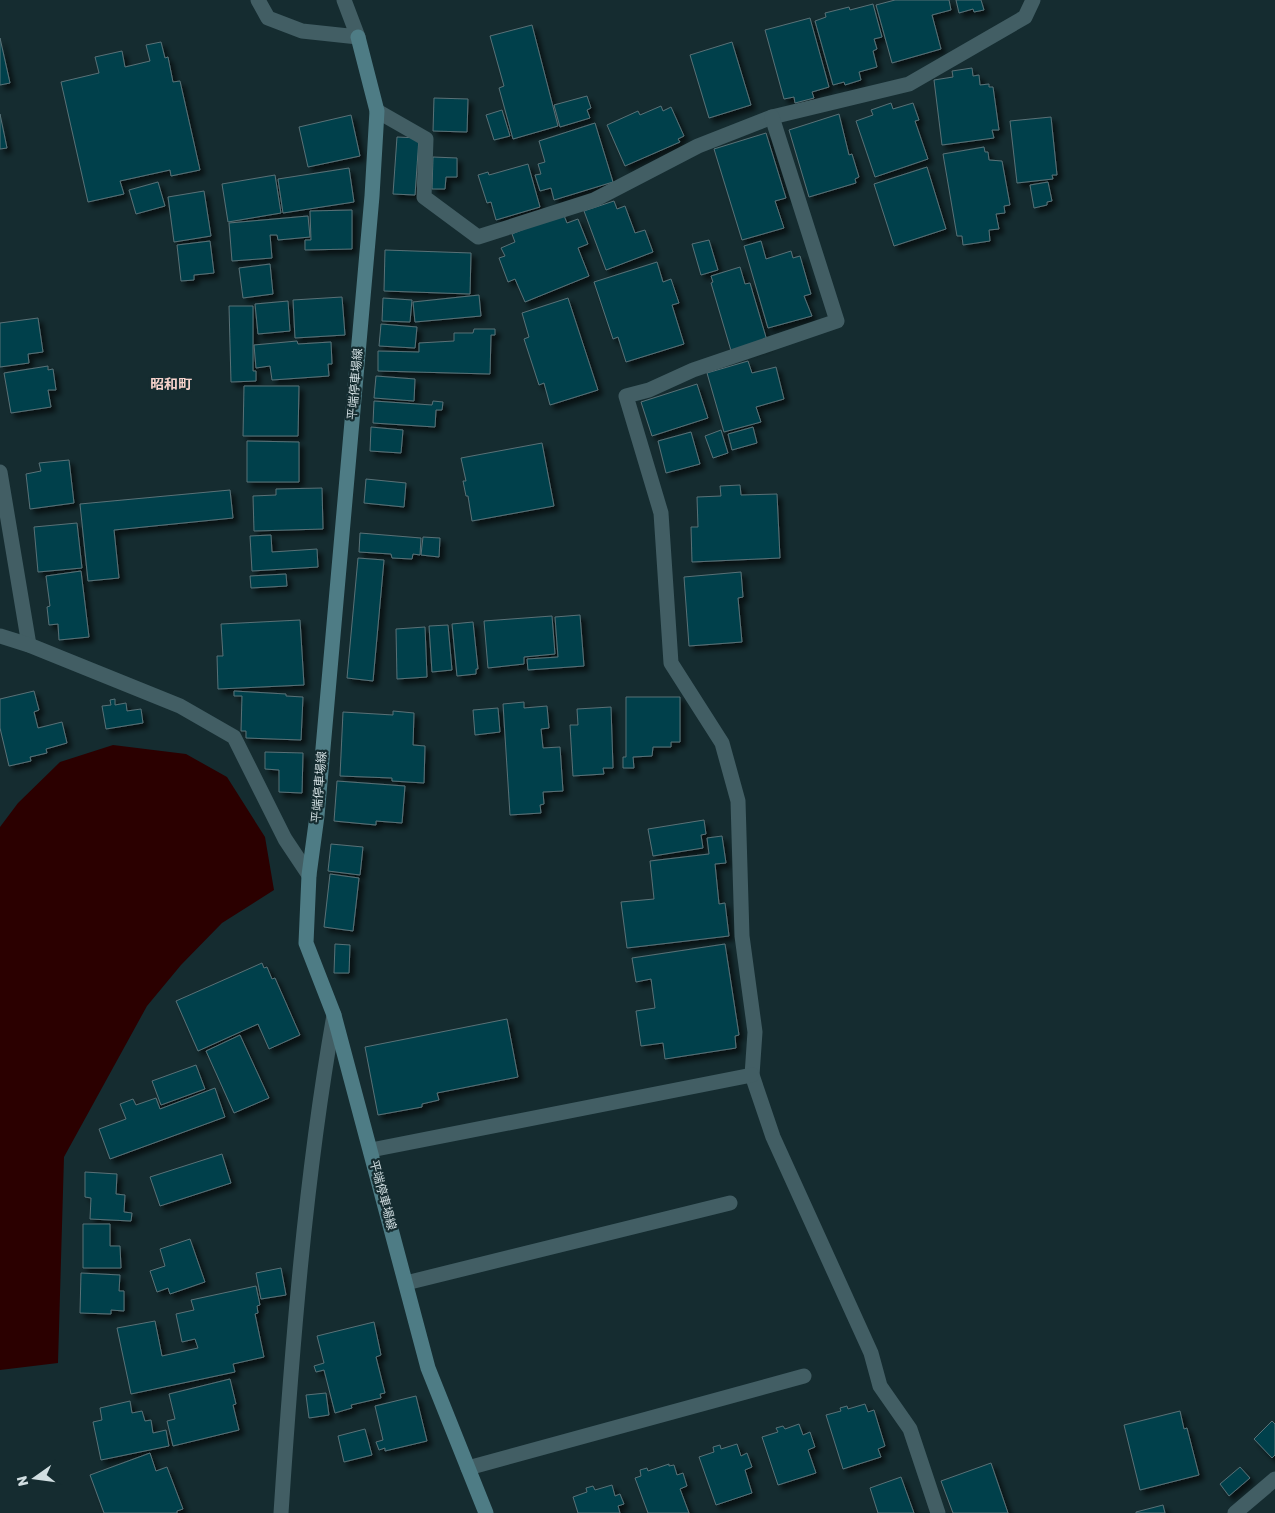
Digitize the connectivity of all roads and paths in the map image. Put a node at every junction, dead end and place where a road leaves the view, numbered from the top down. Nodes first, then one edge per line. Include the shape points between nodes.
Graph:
1 (258, 0) edge
2 (344, 0) edge
3 (1033, 0) edge
4 (358, 37) junction
5 (377, 111) junction
6 (772, 117) junction
7 (0, 472) edge
8 (0, 636) edge
9 (29, 645) junction
10 (309, 875) junction
11 (334, 1015) junction
12 (752, 1075) junction
13 (371, 1150) junction
14 (730, 1203) dead end
15 (406, 1283) junction
16 (804, 1376) dead end
17 (468, 1468) junction
18 (1275, 1479) edge
19 (281, 1513) edge
20 (486, 1513) edge
21 (938, 1513) edge
22 (1235, 1513) edge

1 - 4 street via 268,18 302,31
2 - 4 street
3 - 6 street via 1025,17 909,84
4 - 5 main road, 平端停車場線
5 - 6 street via 426,139 424,197 478,237 594,200 698,146
5 - 10 main road, 平端停車場線 via 317,816
6 - 12 street via 837,321 626,396 661,513 671,663 722,742 738,801 742,936 755,1032
7 - 9 street
8 - 9 street
9 - 10 street via 180,706 234,737 285,838
10 - 11 main road, 平端停車場線 via 306,943
11 - 13 main road, 平端停車場線
11 - 19 street via 321,1086 302,1257
12 - 13 street
12 - 21 street via 773,1137 871,1353 880,1386 910,1429
13 - 15 main road, 平端停車場線
14 - 15 street
15 - 17 main road, 平端停車場線 via 428,1368
16 - 17 street
17 - 20 main road, 平端停車場線
18 - 22 street

